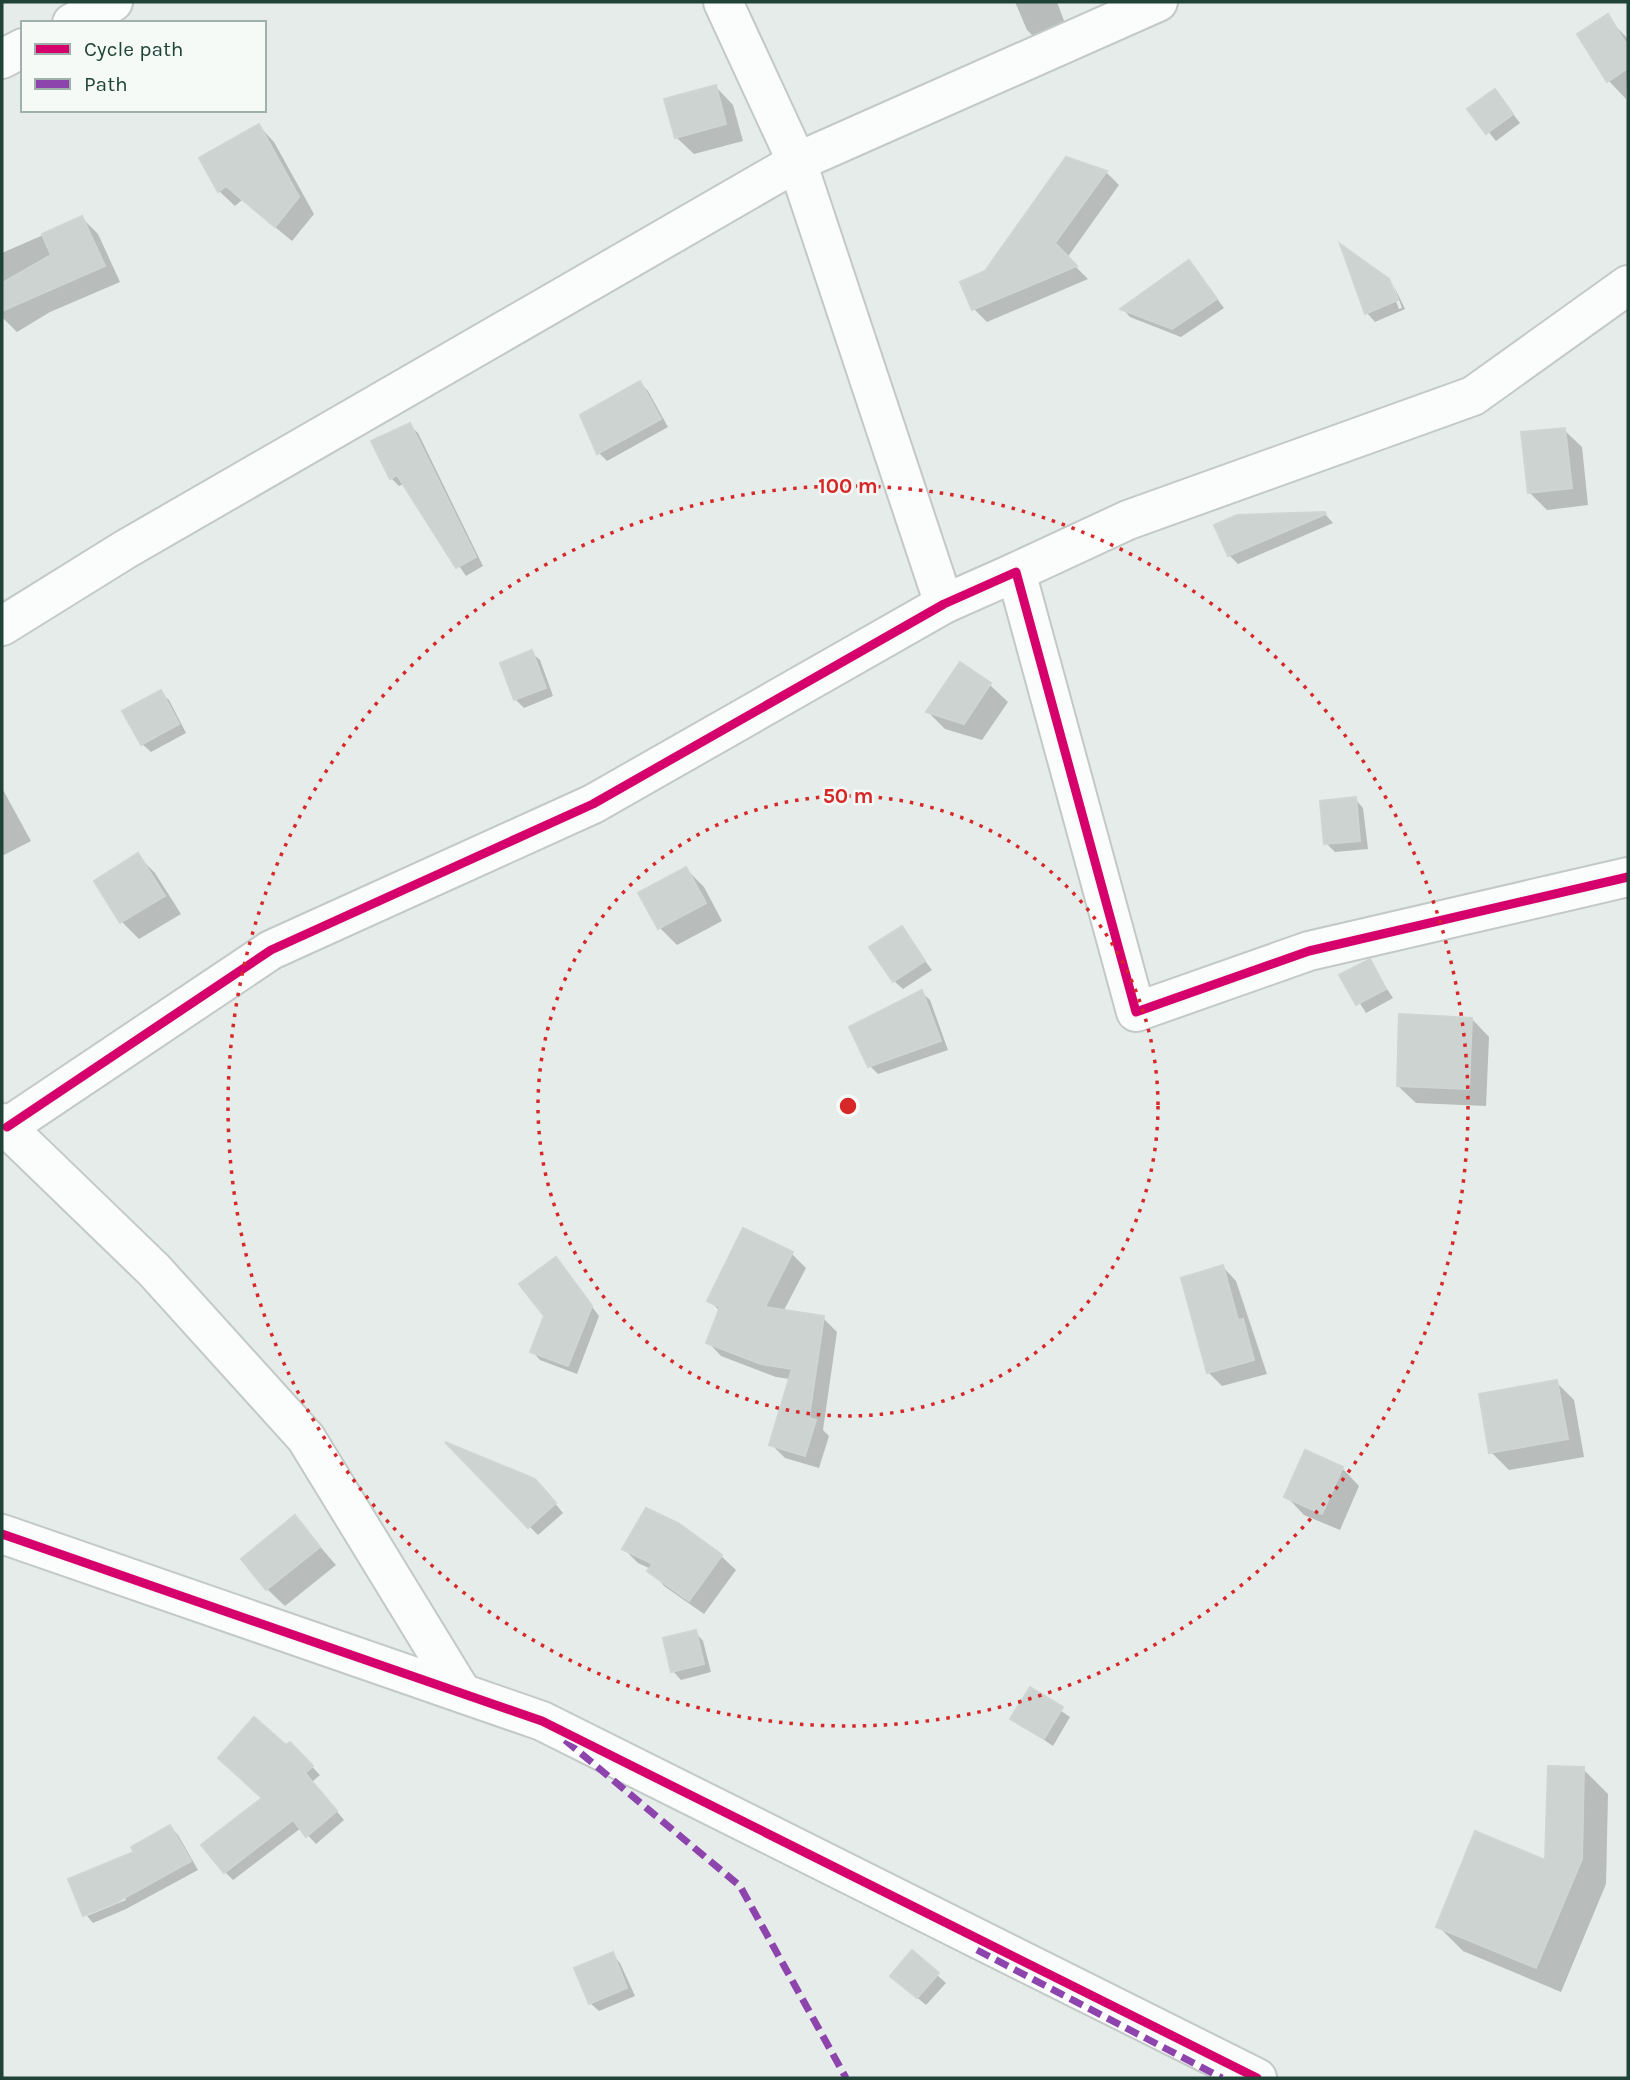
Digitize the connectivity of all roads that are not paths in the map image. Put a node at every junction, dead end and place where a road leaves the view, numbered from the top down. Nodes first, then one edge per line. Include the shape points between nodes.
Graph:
1 (113, 2) edge
2 (723, 2) edge
3 (1158, 2) edge
4 (76, 21) edge
5 (21, 49) edge
6 (2, 59) edge
7 (797, 163) junction
8 (1628, 285) edge
9 (1016, 572) junction
10 (944, 604) junction
11 (2, 626) edge
12 (1628, 877) edge
13 (4, 1125) edge
14 (2, 1534) edge
15 (462, 1693) junction
16 (1257, 2078) edge

1 - 4 street
2 - 7 street
3 - 7 street
5 - 6 street
7 - 10 street
7 - 11 street via 126,549
8 - 9 street via 1473,396 1128,520
9 - 10 street
9 - 12 street via 1136,1012 1309,951
10 - 13 street via 593,804 271,950
13 - 15 street via 154,1270 306,1438
14 - 15 street
15 - 16 street via 542,1721

